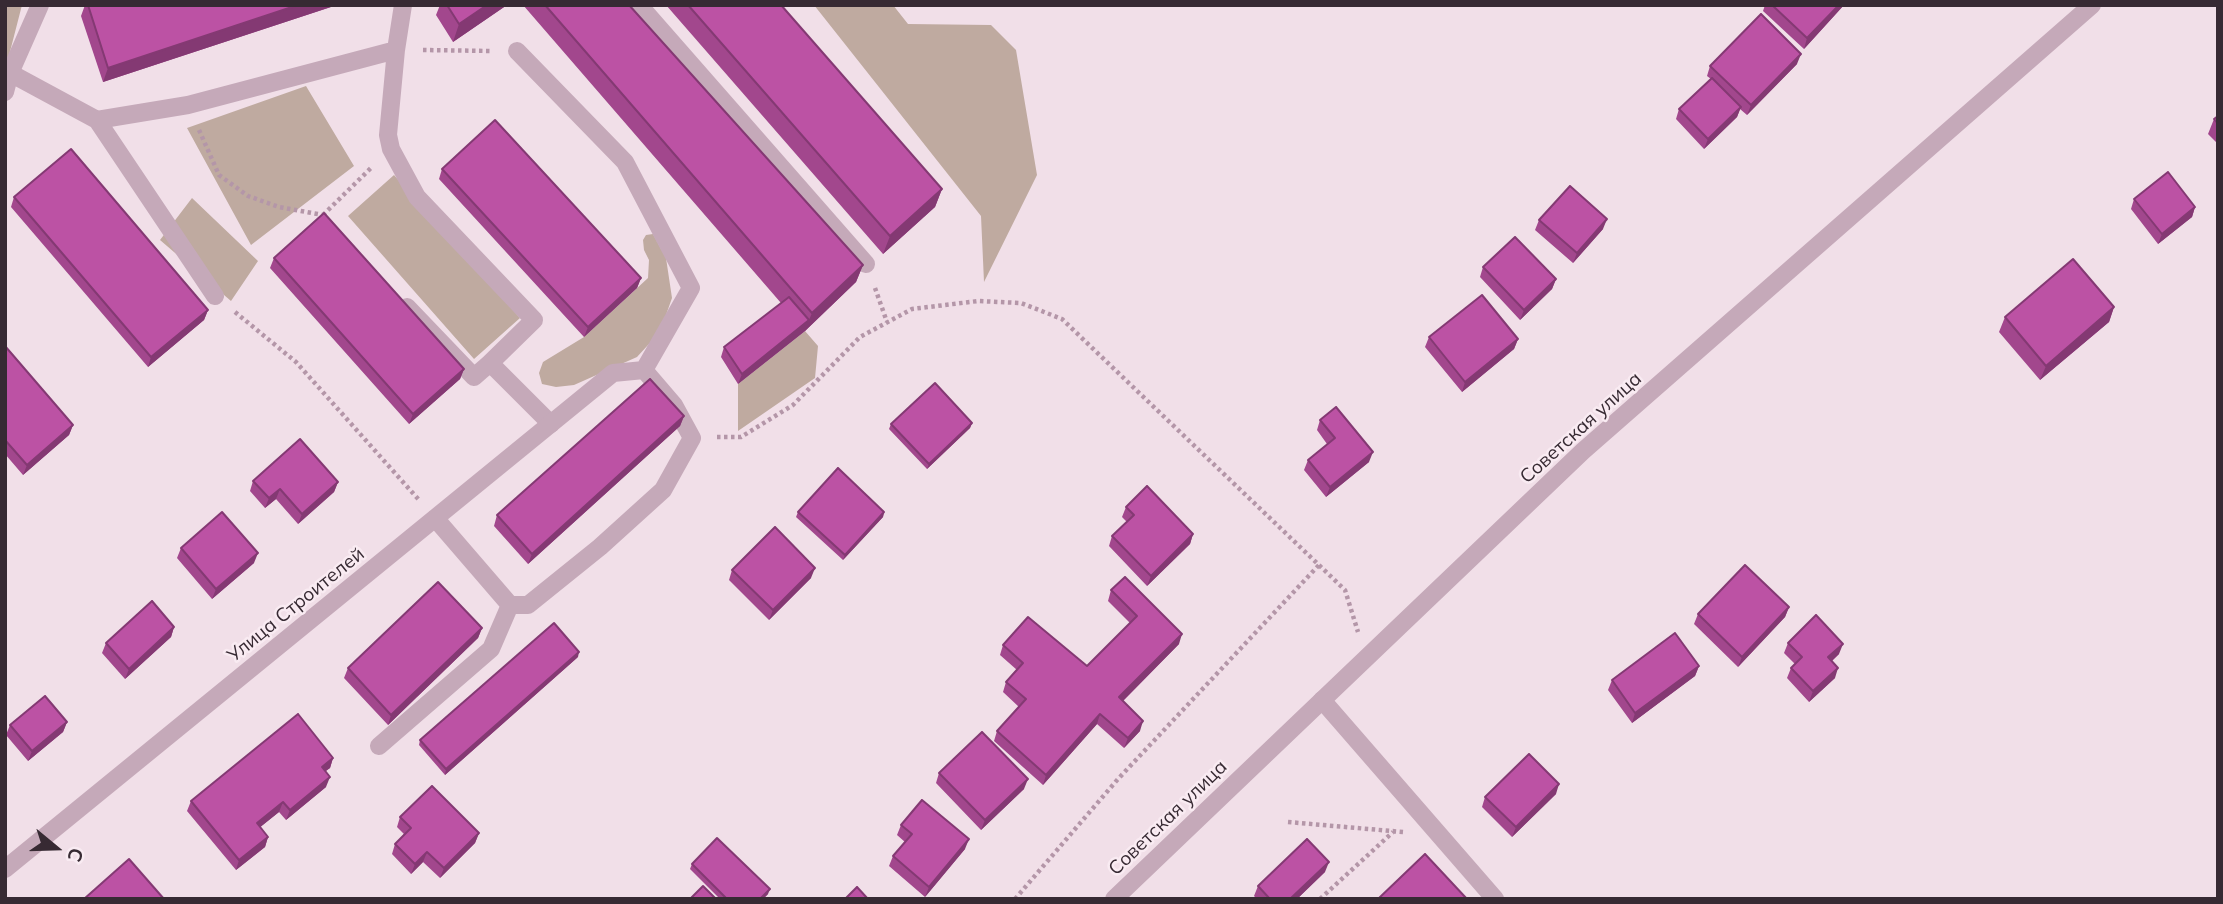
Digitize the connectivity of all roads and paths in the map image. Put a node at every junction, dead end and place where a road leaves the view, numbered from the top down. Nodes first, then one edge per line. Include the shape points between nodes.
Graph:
1 (40, 5) edge
2 (403, 5) edge
3 (639, 5) edge
4 (2092, 5) edge
5 (396, 50) junction
6 (517, 51) joint
7 (10, 73) junction
8 (5, 92) edge
9 (188, 105) junction
10 (97, 120) junction
11 (391, 149) junction
12 (323, 215) junction
13 (331, 225) edge
14 (866, 264) joint
15 (394, 293) edge
16 (215, 296) joint
17 (887, 322) junction
18 (490, 363) junction
19 (644, 370) junction
20 (551, 424) junction
21 (692, 438) junction
22 (435, 519) junction
23 (1319, 565) junction
24 (510, 605) junction
25 (1367, 659) junction
26 (1322, 700) junction
27 (379, 746) dead end
28 (1288, 822) dead end
29 (1394, 831) junction
30 (1440, 835) junction
31 (5, 869) edge
32 (1015, 899) edge
33 (1114, 899) edge
34 (1320, 899) edge
35 (1495, 899) edge

1 - 7 street
2 - 5 street
3 - 14 street
4 - 25 street, Советская улица via 1583,451
5 - 6 path
5 - 9 street
5 - 11 street via 388,135
6 - 19 street via 625,162 691,288
7 - 8 street
7 - 10 street
9 - 10 street
9 - 12 path via 219,175 248,196
10 - 16 street
11 - 12 path
11 - 18 street via 417,197 534,320
12 - 13 path
14 - 17 path
15 - 18 street via 474,377
16 - 22 path via 296,362
17 - 21 path via 860,337 793,405 741,437
17 - 23 path via 912,309 978,302 1021,303 1062,319
18 - 20 street
19 - 20 street, Улица Строителей via 613,373
19 - 21 street via 674,405
20 - 22 street, Улица Строителей
21 - 24 street via 663,490 528,605
22 - 24 street
22 - 31 street, Улица Строителей
23 - 25 path via 1345,590
23 - 32 path via 1118,779
24 - 27 street via 491,649
25 - 26 street, Советская улица
26 - 30 street
26 - 33 street, Советская улица
28 - 29 path
29 - 30 path
29 - 34 path
30 - 35 street

